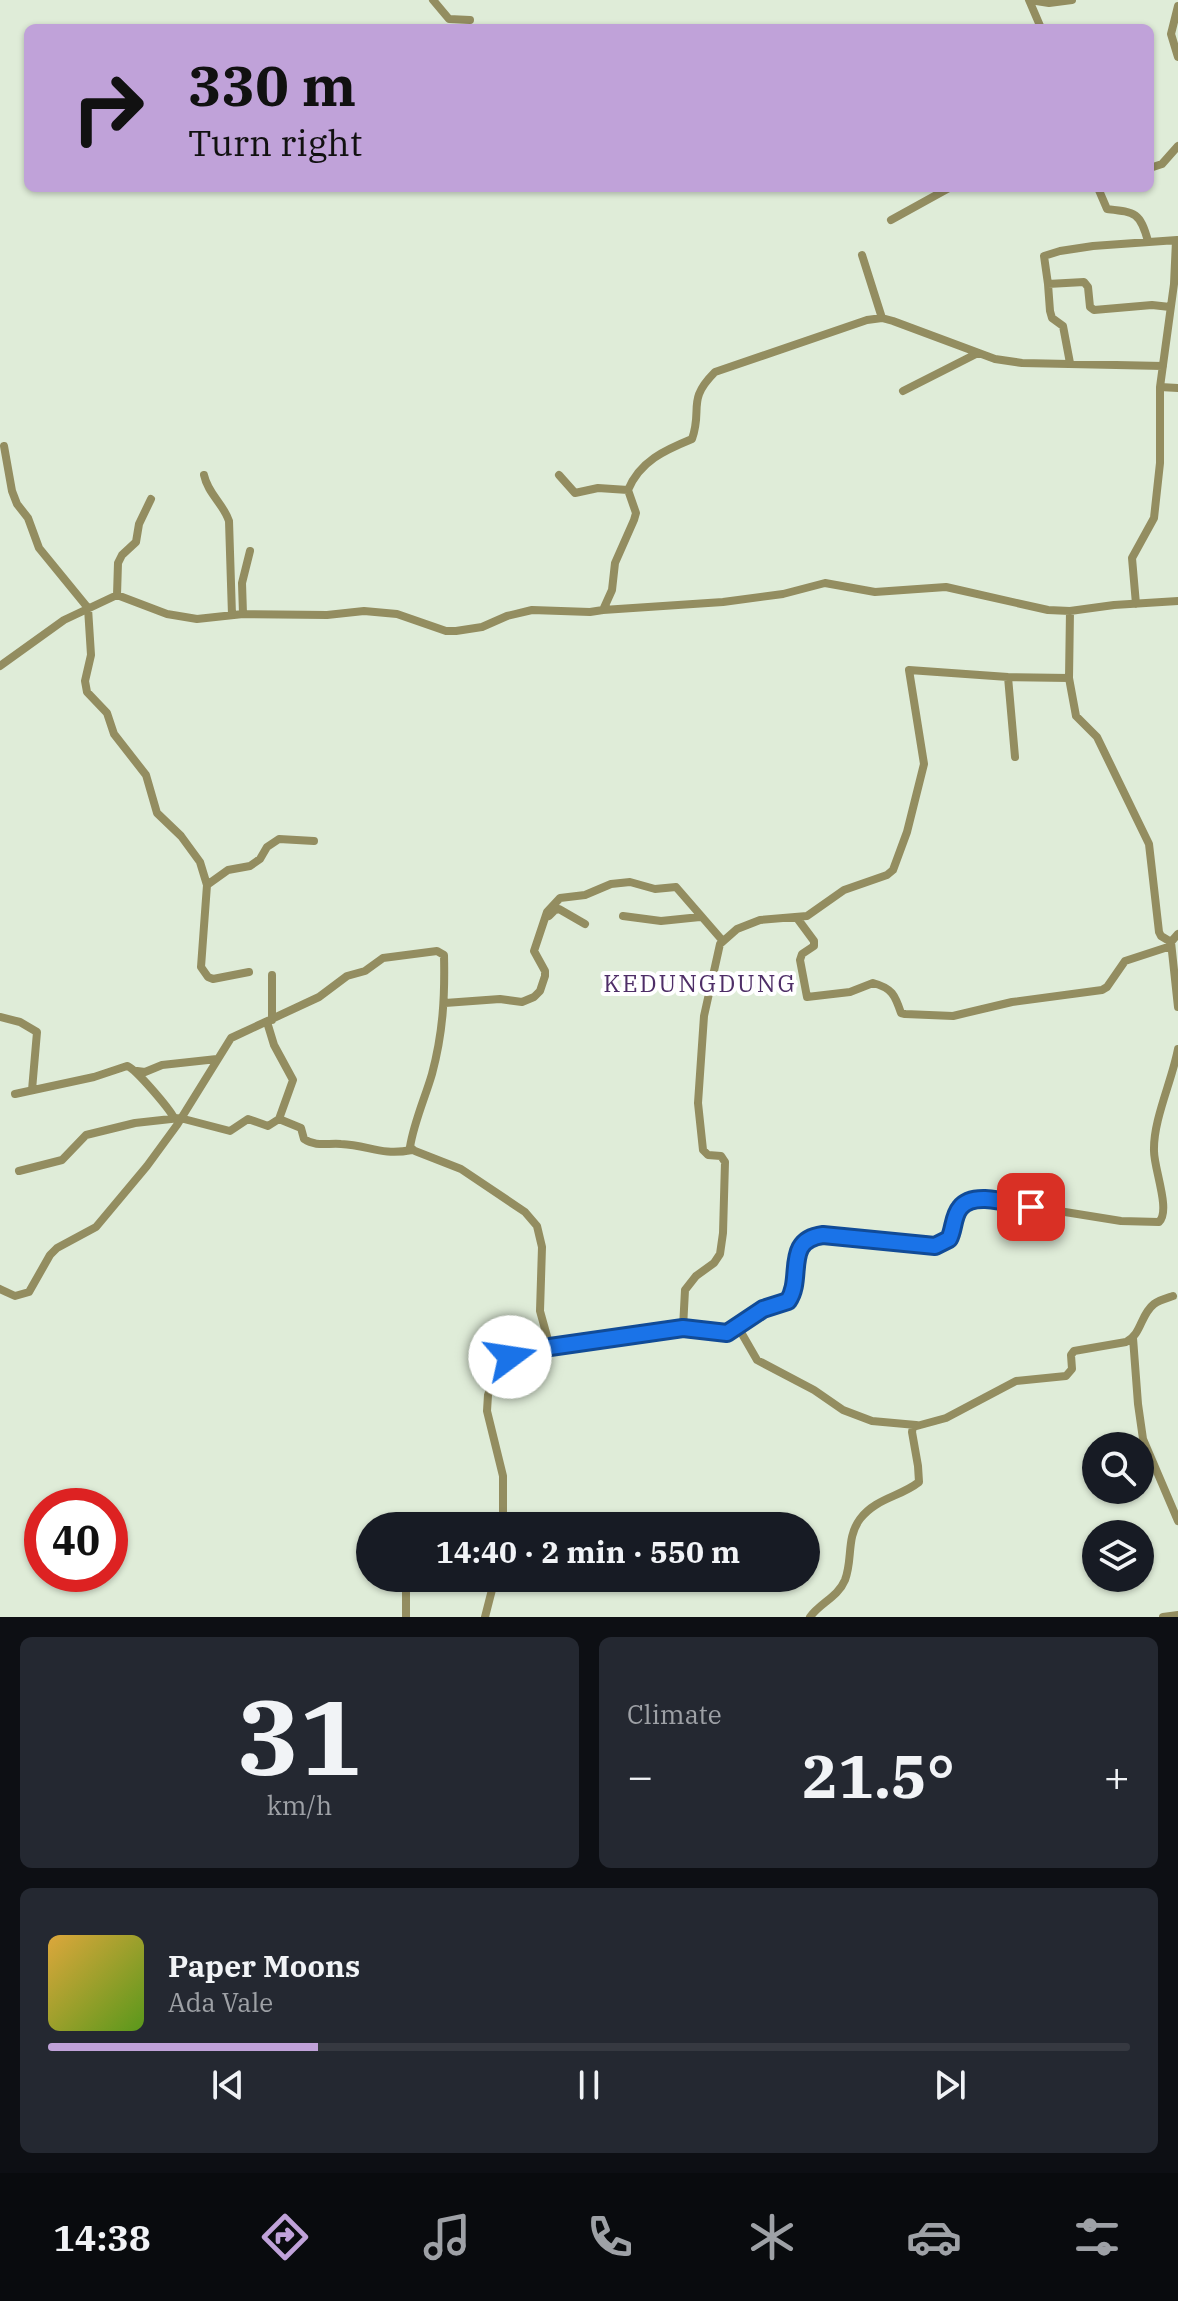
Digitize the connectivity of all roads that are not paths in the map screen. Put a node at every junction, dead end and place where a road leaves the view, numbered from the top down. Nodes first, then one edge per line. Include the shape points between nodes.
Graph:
1 (433, 0) edge
2 (1030, 0) edge
3 (1072, 0) edge
4 (1178, 6) edge
5 (470, 20) dead end
6 (1039, 24) edge
7 (1178, 57) edge
8 (1178, 146) edge
9 (1154, 167) edge
10 (942, 192) edge
11 (1100, 192) edge
12 (891, 220) dead end
13 (1148, 241) junction
14 (1177, 241) edge
15 (862, 255) dead end
16 (1048, 284) junction
17 (1176, 284) edge
18 (1170, 307) junction
19 (882, 318) junction
20 (978, 353) junction
21 (1070, 363) junction
22 (1163, 366) junction
23 (1160, 387) junction
24 (1178, 388) edge
25 (903, 391) dead end
26 (4, 446) dead end
27 (204, 475) dead end
28 (559, 475) dead end
29 (628, 490) junction
30 (151, 499) dead end
31 (250, 551) dead end
32 (117, 595) junction
33 (1178, 601) edge
34 (1136, 604) junction
35 (88, 608) junction
36 (603, 610) junction
37 (1070, 611) junction
38 (243, 614) junction
39 (232, 615) junction
40 (0, 666) edge
41 (1008, 677) junction
42 (1069, 678) junction
43 (1015, 757) dead end
44 (314, 841) dead end
45 (207, 885) junction
46 (623, 916) dead end
47 (700, 917) junction
48 (797, 918) junction
49 (544, 921) junction
50 (585, 924) dead end
51 (1178, 934) edge
52 (722, 940) junction
53 (1171, 944) junction
54 (249, 972) dead end
55 (272, 975) dead end
56 (445, 1003) junction
57 (1178, 1007) edge
58 (0, 1017) edge
59 (270, 1021) junction
60 (1178, 1049) edge
61 (217, 1059) junction
62 (137, 1071) junction
63 (32, 1090) junction
64 (15, 1094) dead end
65 (177, 1118) junction
66 (279, 1119) junction
67 (412, 1150) junction
68 (19, 1171) dead end
69 (0, 1289) edge
70 (1173, 1296) dead end
71 (738, 1327) junction
72 (683, 1328) junction
73 (1133, 1338) junction
74 (550, 1347) junction
75 (917, 1425) junction
76 (503, 1512) edge
77 (1178, 1521) edge
78 (406, 1592) edge
79 (491, 1592) edge
80 (1178, 1616) edge
81 (406, 1617) edge
82 (485, 1617) edge
83 (810, 1617) edge
84 (1163, 1617) edge

1 - 5 street via 449,19
2 - 3 street
2 - 6 street
4 - 7 street via 1171,34
8 - 9 street
10 - 12 street
11 - 13 street via 1107,209 1137,215
13 - 14 street
13 - 16 street via 1047,254
14 - 17 street
15 - 19 street
16 - 18 street via 1084,282 1094,310
16 - 21 street via 1052,318 1063,326
17 - 18 street
18 - 22 street
19 - 20 street
19 - 29 street via 715,372 696,397 692,439 648,461
20 - 21 street via 1022,363
20 - 25 street
21 - 22 street
22 - 23 street
23 - 24 street
23 - 34 street via 1154,518 1132,558
26 - 35 street via 12,491 39,548
27 - 39 street via 209,493 229,521
28 - 29 street via 575,493
29 - 36 street via 636,513
30 - 32 street via 136,542 118,563
31 - 38 street via 242,583
32 - 35 street
32 - 39 street via 183,617
33 - 34 street
34 - 37 street
35 - 40 street
35 - 45 street via 87,692 107,713 114,734 146,775 157,813 195,853
36 - 37 street via 723,602 825,583 875,592 946,587
36 - 38 street via 532,610 456,631 397,614 364,611
37 - 42 street
38 - 39 street
41 - 42 street
41 - 43 street
41 - 48 street via 909,670 924,764 893,870 844,890
42 - 53 street via 1076,716 1097,737 1149,844 1159,932
44 - 45 street via 279,839 250,866 228,870
45 - 54 street via 201,967 213,979
46 - 47 street via 661,921
47 - 49 street via 676,887 655,889 630,882 560,898
47 - 52 street
48 - 52 street via 760,920
48 - 53 street via 814,941 800,960 807,997 850,992 873,983 892,990 905,1014 953,1016 1102,990 1125,961
49 - 50 street via 559,909
49 - 56 street via 534,951 545,976 534,997 522,1002
51 - 53 street
52 - 72 street via 706,997 698,1103 703,1150 725,1162 722,1245 717,1260 685,1290
53 - 57 street
55 - 59 street
56 - 59 street via 444,955 437,951 383,958
56 - 67 street
58 - 63 street via 37,1032
59 - 61 street via 234,1035
59 - 66 street via 274,1045 293,1080
60 - 71 street via 1155,1134 1162,1220 1121,1221 984,1199 963,1204 949,1239 935,1246 811,1236 799,1250 788,1301 763,1309
61 - 62 street
61 - 65 street
62 - 63 street via 127,1066
62 - 65 street
63 - 64 street
65 - 66 street via 230,1131 248,1119 268,1126
65 - 68 street via 86,1135 62,1160
65 - 69 street via 163,1145 99,1224 50,1255 33,1289 15,1296
66 - 67 street via 301,1128 304,1139 313,1144 389,1153
67 - 74 street via 461,1169 537,1226 542,1247 540,1311
70 - 73 street via 1154,1304
71 - 72 street via 727,1333
71 - 75 street via 757,1360 843,1410 872,1421
72 - 74 street
73 - 75 street via 1077,1349 1066,1376 1016,1381 946,1418
73 - 77 street via 1143,1439
74 - 76 street via 510,1357 488,1395
75 - 83 street via 911,1429 919,1482 884,1498 860,1519 852,1533 842,1586
78 - 81 street
79 - 82 street
80 - 84 street

